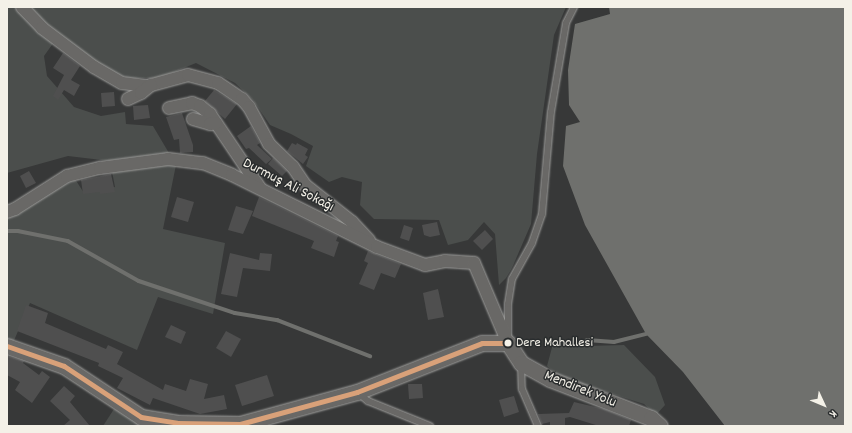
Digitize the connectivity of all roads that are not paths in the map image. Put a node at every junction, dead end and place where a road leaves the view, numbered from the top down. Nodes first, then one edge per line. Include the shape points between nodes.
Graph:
1 (22, 7) edge
2 (574, 7) edge
3 (151, 86) junction
4 (128, 99) dead end
5 (169, 108) dead end
6 (193, 119) dead end
7 (216, 123) junction
8 (260, 189) junction
9 (7, 212) edge
10 (377, 247) junction
11 (508, 343) junction
12 (7, 346) edge
13 (521, 363) junction
14 (357, 392) junction
15 (535, 425) edge
16 (430, 426) edge
17 (660, 426) edge

1 - 3 street via 42,28 94,67 122,83
2 - 11 lane via 566,24 551,112 542,214 532,243 512,279 508,304
3 - 4 street
3 - 10 street via 188,75 218,83 242,99 269,144 293,167 305,185 352,222
5 - 7 street via 196,104 210,114
6 - 7 street via 210,124
7 - 8 street
8 - 9 street, Durmuş Ali Sokağı via 202,163 168,159 100,168 68,176
8 - 10 street, Durmuş Ali Sokağı
10 - 11 street, Durmuş Ali Sokağı via 425,265 445,261 474,263
11 - 13 street, Mendirek Yolu
11 - 14 street via 482,343
12 - 14 street via 64,366 141,416 177,423 240,424
13 - 15 lane via 522,389
13 - 17 street, Mendirek Yolu via 550,379 650,418
14 - 16 lane via 368,401

